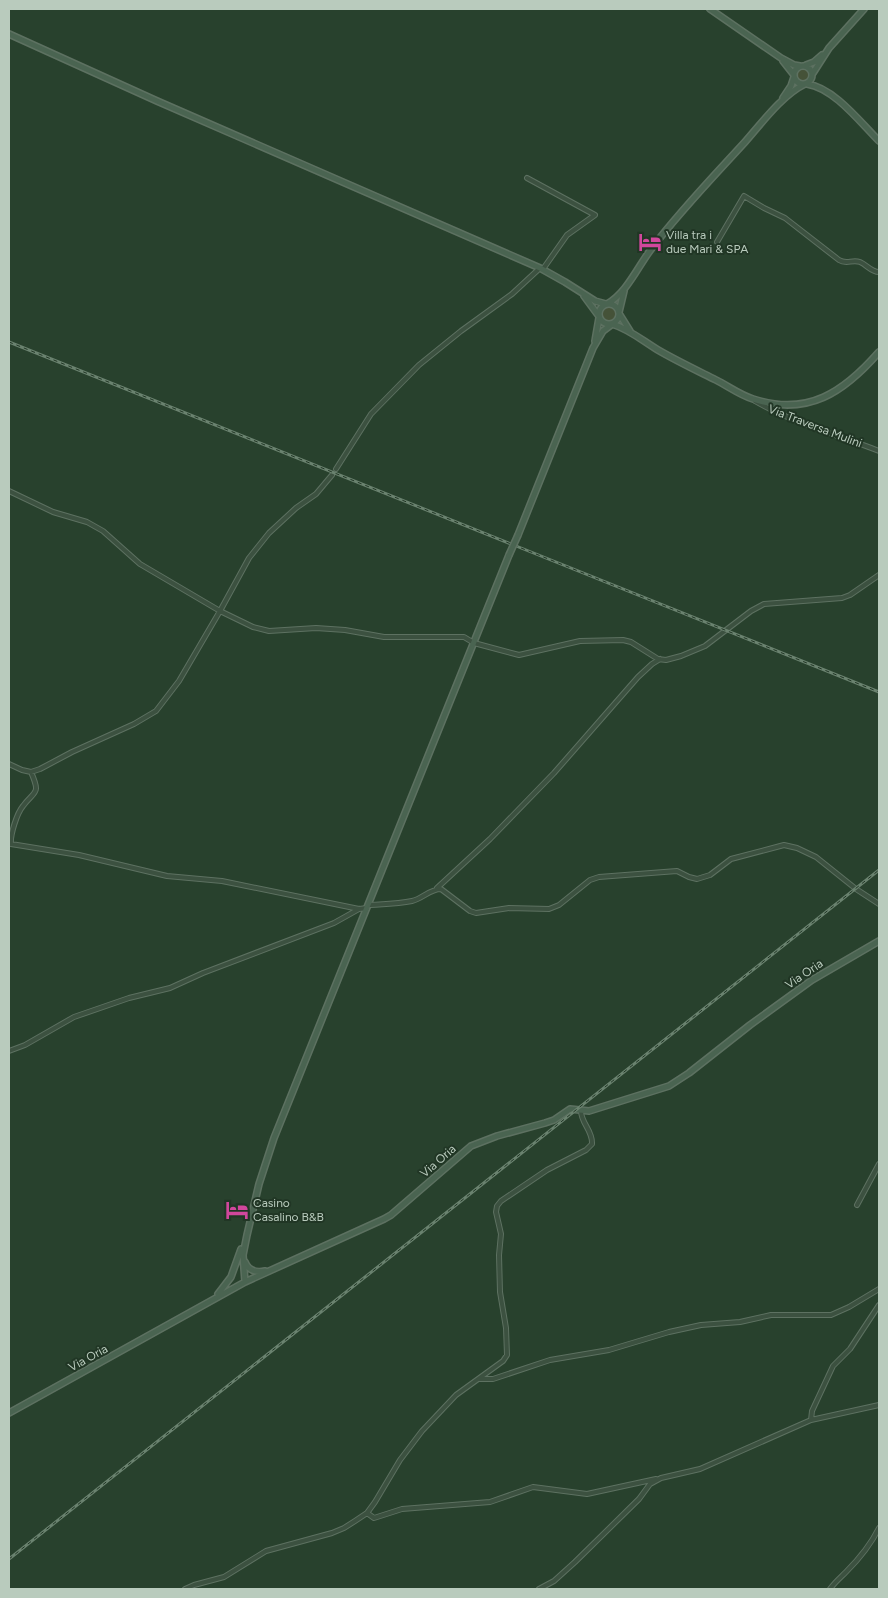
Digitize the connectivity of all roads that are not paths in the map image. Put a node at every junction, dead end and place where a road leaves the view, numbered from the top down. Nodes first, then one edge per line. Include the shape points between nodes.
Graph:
1 (710, 9) edge
2 (864, 9) edge
3 (9, 34) edge
4 (829, 48) junction
5 (781, 58) junction
6 (802, 65) junction
7 (813, 74) junction
8 (794, 76) junction
9 (806, 84) junction
10 (825, 90) junction
11 (774, 110) junction
12 (879, 141) edge
13 (527, 178) dead end
14 (717, 242) dead end
15 (542, 269) junction
16 (879, 272) edge
17 (628, 282) junction
18 (578, 291) junction
19 (607, 304) junction
20 (619, 313) junction
21 (598, 317) junction
22 (611, 324) junction
23 (634, 335) junction
24 (593, 348) junction
25 (879, 352) edge
26 (751, 398) junction
27 (879, 451) edge
28 (336, 469) dead end
29 (332, 476) dead end
30 (9, 492) edge
31 (879, 575) edge
32 (220, 611) junction
33 (474, 643) junction
34 (660, 660) junction
35 (9, 764) edge
36 (32, 772) junction
37 (437, 889) junction
38 (879, 904) edge
39 (368, 907) junction
40 (359, 908) junction
41 (879, 941) edge
42 (9, 1051) edge
43 (581, 1111) junction
44 (879, 1164) edge
45 (254, 1205) junction
46 (857, 1205) dead end
47 (243, 1255) junction
48 (235, 1268) junction
49 (272, 1269) junction
50 (243, 1283) junction
51 (879, 1290) edge
52 (214, 1298) junction
53 (879, 1305) edge
54 (480, 1379) junction
55 (879, 1405) edge
56 (9, 1413) edge
57 (811, 1420) junction
58 (661, 1478) junction
59 (367, 1513) junction
60 (879, 1528) edge
61 (185, 1589) edge
62 (539, 1589) edge
63 (830, 1589) edge

1 - 5 main road
2 - 4 main road
3 - 15 main road via 157,102
4 - 6 main road via 814,62
4 - 7 main road
5 - 6 main road via 794,65
5 - 8 main road
6 - 7 main road via 811,68
6 - 8 main road via 795,70
7 - 9 main road
7 - 10 main road
8 - 9 main road via 798,82
8 - 11 main road
9 - 10 main road
9 - 11 main road
10 - 12 main road
11 - 17 main road via 663,232
13 - 15 street via 595,215 568,235
14 - 16 street via 744,196 786,218 843,262 858,261
15 - 18 main road
15 - 28 street via 419,365 371,414
17 - 19 main road
17 - 20 main road
18 - 19 main road
18 - 21 main road
19 - 20 main road via 614,305
19 - 21 main road via 600,309
20 - 22 main road
20 - 23 main road
21 - 22 main road via 603,323
21 - 24 main road
22 - 23 main road
22 - 24 main road
23 - 26 main road
24 - 33 main road, bridge
25 - 26 main road via 855,378 827,396 788,405
26 - 27 street, Via Traversa Mulini via 808,425
29 - 32 street via 316,494 269,533 249,558
30 - 32 street via 103,531 140,564
31 - 34 street via 842,598 764,604 705,646 676,658
32 - 33 street via 269,631 316,628 384,637 464,637
32 - 36 street via 179,681 156,711
33 - 34 street via 518,655 580,641 623,640
33 - 39 main road
34 - 37 street via 638,677 554,773 490,840
35 - 36 street
36 - 40 street via 35,794 22,807 10,838 11,844 79,855 167,876 222,881
37 - 38 street via 476,913 509,908 549,909 599,877 677,871 697,879 710,876 731,860 784,845 816,857
37 - 39 street via 412,901
39 - 40 street
39 - 45 main road via 274,1138
40 - 42 street via 334,923 170,988 82,1013
41 - 43 main road, Via Oria via 812,980 669,1086
43 - 49 main road, Via Oria via 570,1109 554,1120 471,1146 391,1215
43 - 54 street via 592,1136 592,1144 547,1170 497,1206 501,1234 500,1292 507,1355
44 - 46 street
45 - 47 main road
45 - 48 main road
47 - 49 main road via 250,1269 261,1272
47 - 50 main road
48 - 50 main road via 236,1278
48 - 52 main road
49 - 50 main road, Via Oria
50 - 52 main road, Via Oria
51 - 54 street via 831,1315 771,1315 740,1322 701,1325 609,1350 550,1360 493,1379
52 - 56 main road, Via Oria
53 - 57 street via 850,1349 833,1366
54 - 59 street via 456,1395 422,1431
55 - 57 street
57 - 58 street via 700,1469
58 - 59 street via 587,1494 533,1487 490,1502 402,1509 374,1518
58 - 62 street via 650,1484 575,1562 554,1581
59 - 61 street via 344,1528 266,1551 224,1577
60 - 63 street

